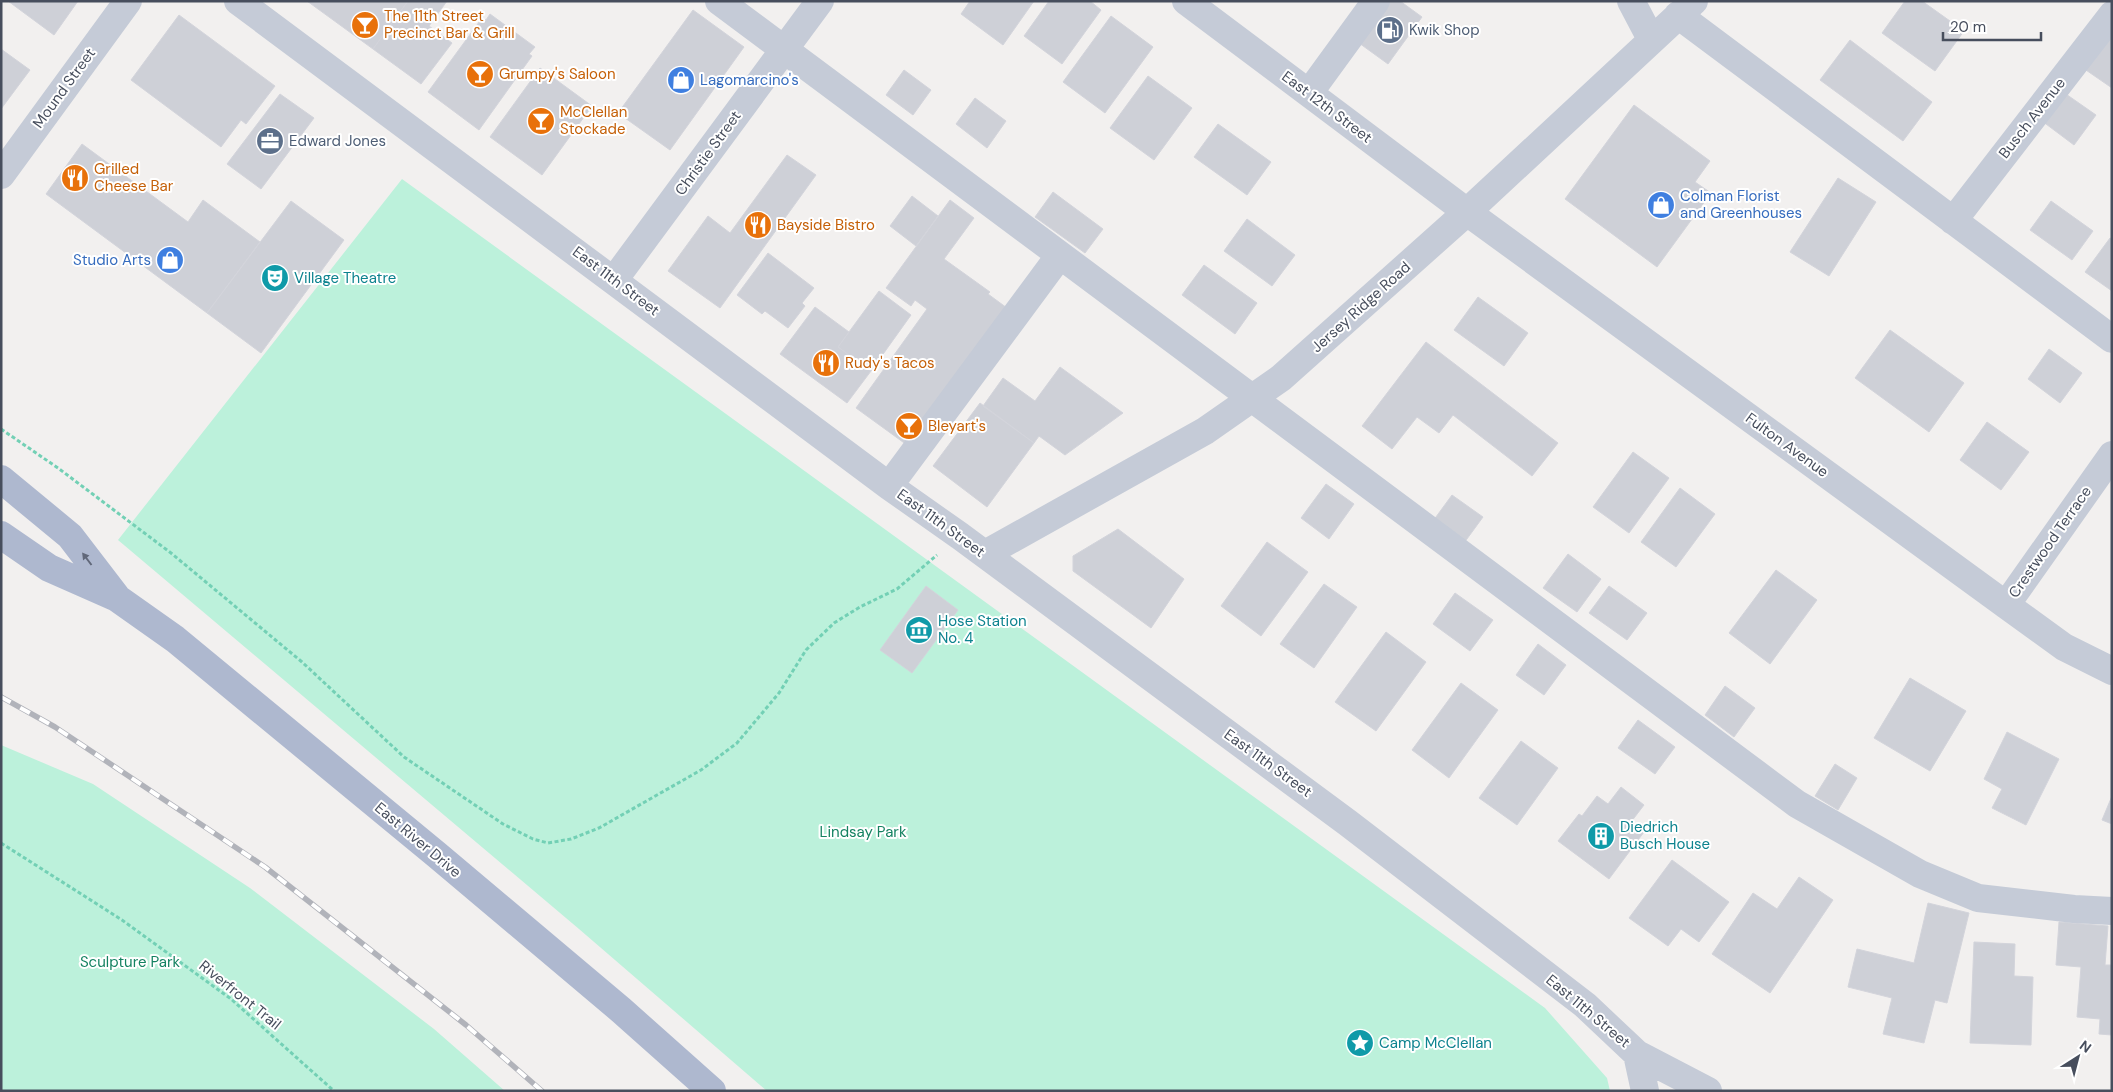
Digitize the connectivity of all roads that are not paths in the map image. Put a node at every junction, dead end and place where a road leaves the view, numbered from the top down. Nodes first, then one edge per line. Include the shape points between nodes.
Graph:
1 (128, 1) edge
2 (238, 1) edge
3 (719, 1) edge
4 (820, 1) edge
5 (1186, 1) edge
6 (1376, 1) edge
7 (1631, 1) edge
8 (1686, 8) edge
9 (2112, 15) edge
10 (1651, 39) junction
11 (785, 50) junction
12 (1309, 93) junction
13 (1, 174) edge
14 (1467, 212) junction
15 (1953, 221) junction
16 (1060, 255) junction
17 (614, 280) junction
18 (2112, 338) edge
19 (1252, 398) junction
20 (2112, 455) edge
21 (1, 479) edge
22 (888, 486) junction
23 (1, 535) edge
24 (984, 554) junction
25 (116, 598) junction
26 (2006, 605) junction
27 (2112, 671) edge
28 (2112, 911) edge
29 (1638, 1054) junction
30 (712, 1091) edge
31 (1645, 1091) edge
32 (1708, 1091) edge

1 - 13 street, Mound Street
2 - 17 street, East 11th Street
3 - 11 street
4 - 11 street, Christie Street
5 - 12 street, East 12th Street
6 - 12 street
7 - 10 street
8 - 10 street, Jersey Ridge Road
8 - 15 street
9 - 15 street, Busch Avenue
10 - 14 street, Jersey Ridge Road
11 - 16 street
11 - 17 street, Christie Street
12 - 14 street, East 12th Street
14 - 19 street, Jersey Ridge Road via 1281,378
14 - 26 street, Fulton Avenue
15 - 18 street
16 - 19 street
16 - 22 street
17 - 22 street, East 11th Street
19 - 24 street, Jersey Ridge Road via 1205,431
19 - 28 street via 1797,804 1920,874 1978,898 2074,910
20 - 26 street, Crestwood Terrace
25 -> 21 main road, East River Drive via 70,536
22 - 24 street, East 11th Street
23 - 25 main road, East River Drive via 49,568
24 - 29 street, East 11th Street via 1356,829 1584,1005
25 - 30 main road, East River Drive via 175,639 437,855
26 - 27 street, Fulton Avenue via 2064,647
29 - 31 street
29 - 32 street, East 11th Street

